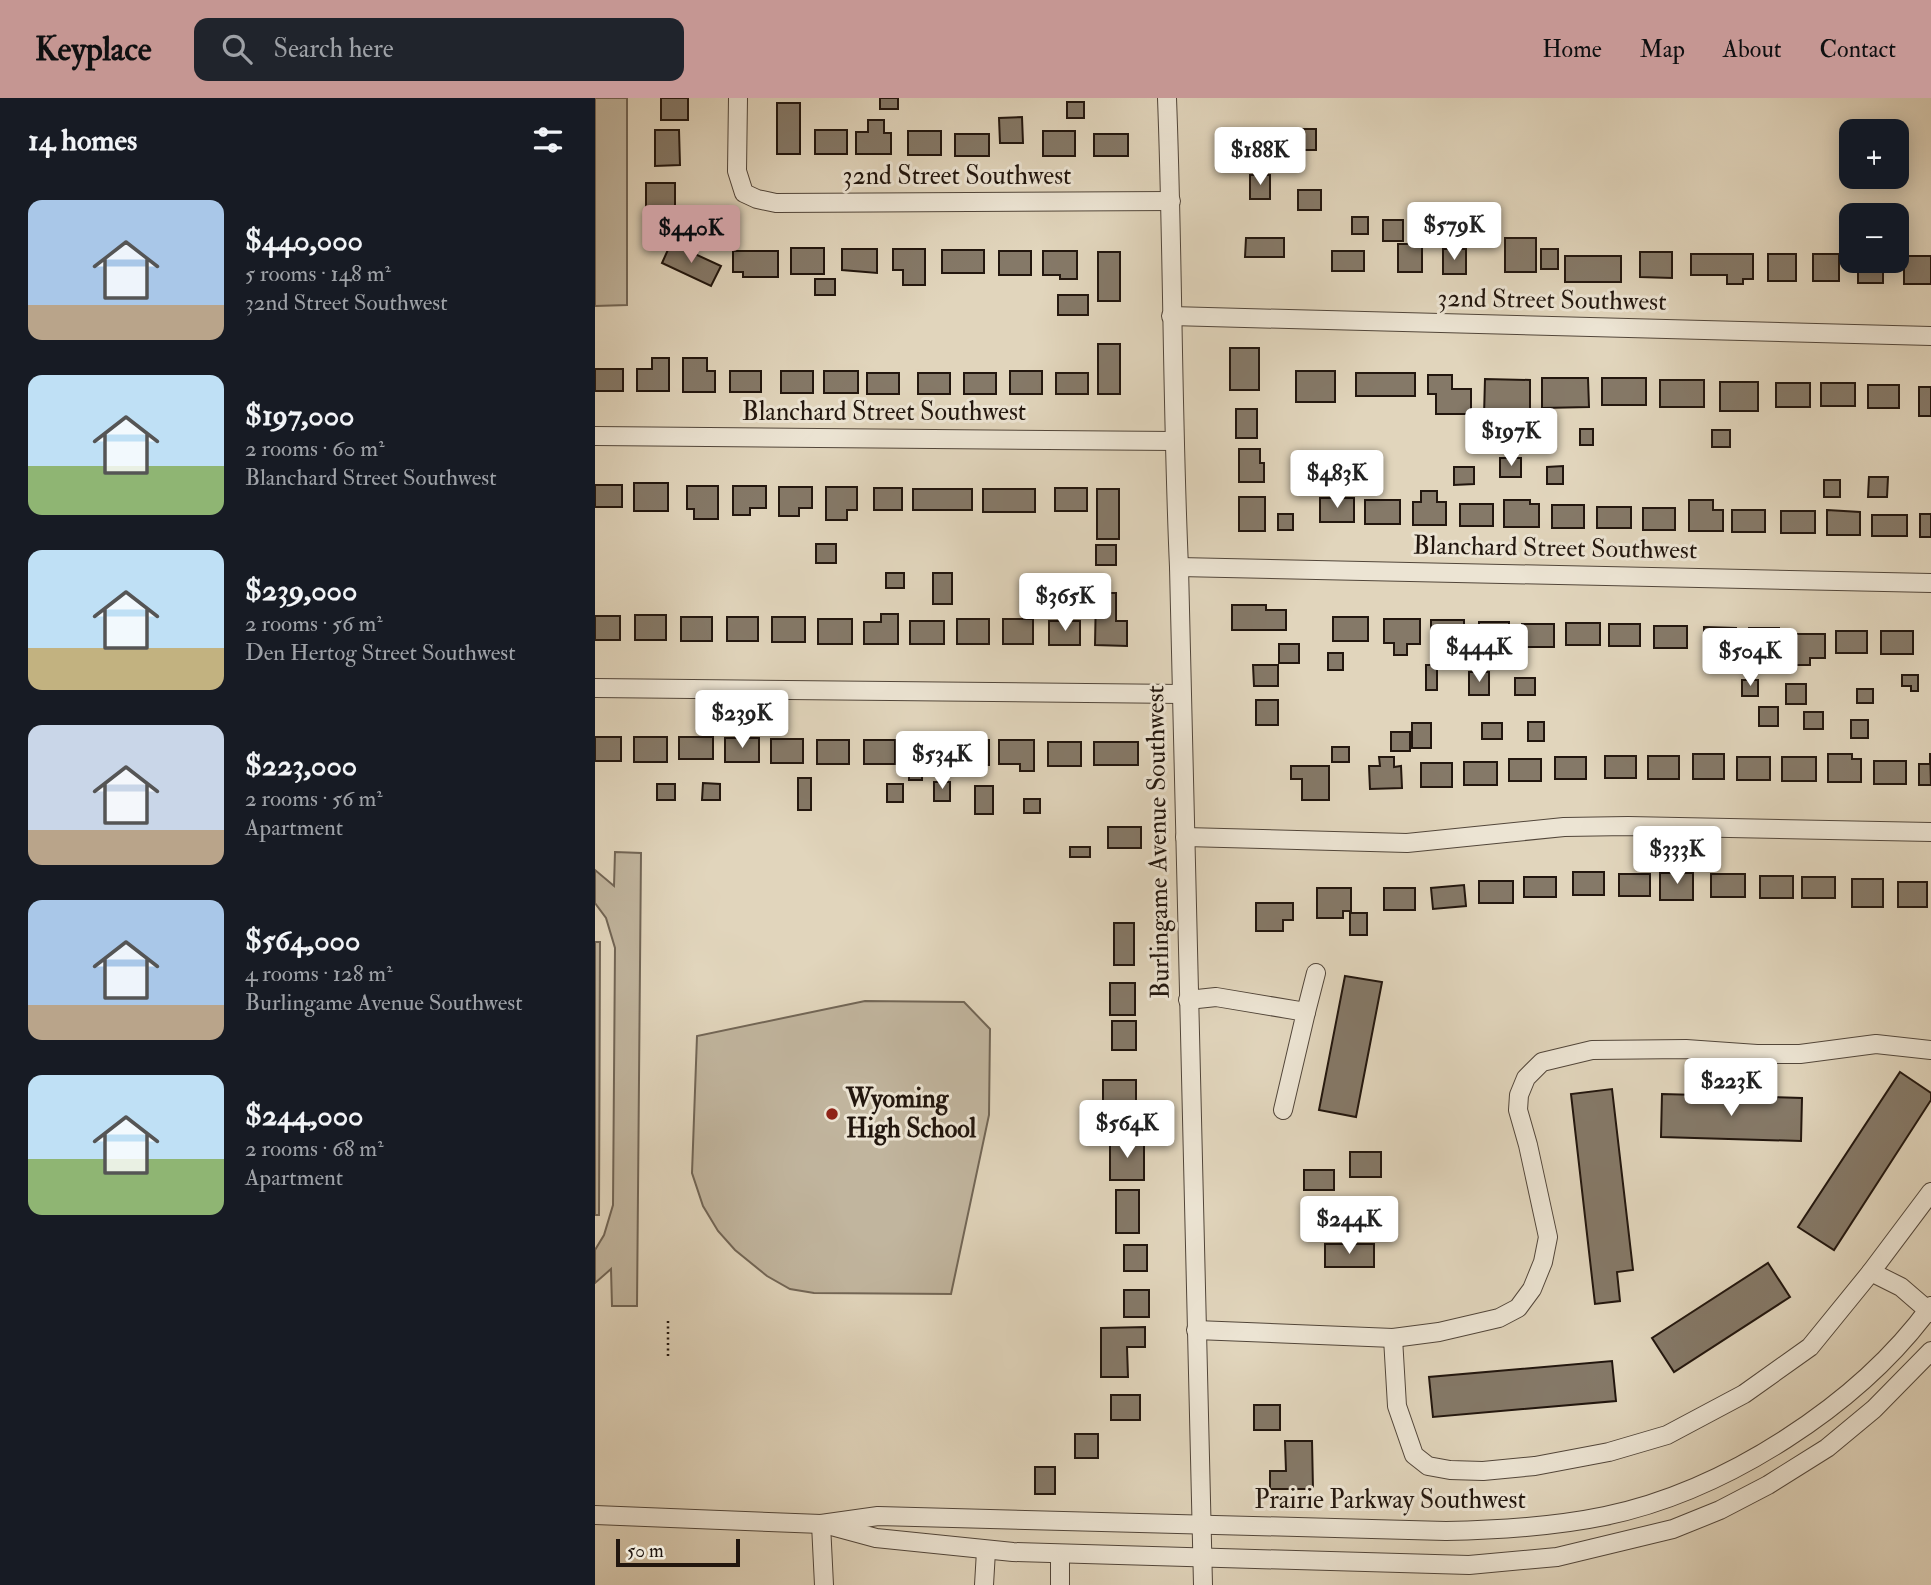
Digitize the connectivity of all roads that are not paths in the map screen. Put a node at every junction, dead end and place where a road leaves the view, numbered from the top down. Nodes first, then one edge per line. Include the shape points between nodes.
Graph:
1 (738, 98) edge
2 (1167, 98) edge
3 (1171, 201) junction
4 (1171, 316) junction
5 (1931, 335) edge
6 (595, 436) edge
7 (1173, 441) junction
8 (1179, 567) junction
9 (1931, 583) edge
10 (595, 688) edge
11 (1181, 694) junction
12 (1931, 832) edge
13 (1185, 836) junction
14 (1316, 973) dead end
15 (1188, 1000) junction
16 (1305, 1012) junction
17 (1931, 1050) edge
18 (1283, 1110) dead end
19 (1931, 1192) edge
20 (1871, 1272) junction
21 (1930, 1310) edge
22 (1196, 1330) junction
23 (1393, 1338) junction
24 (1931, 1351) edge
25 (595, 1515) edge
26 (821, 1524) junction
27 (1201, 1524) junction
28 (986, 1551) junction
29 (1060, 1553) junction
30 (1202, 1557) junction
31 (824, 1585) edge
32 (984, 1585) edge
33 (1060, 1585) edge
34 (1203, 1585) edge

1 - 3 street, 32nd Street Southwest via 737,171 744,193 757,199
2 - 3 street, Burlingame Avenue Southwest
3 - 4 street, Burlingame Avenue Southwest
4 - 5 street, 32nd Street Southwest
4 - 7 street, Burlingame Avenue Southwest
6 - 7 street, Blanchard Street Southwest
7 - 8 street, Burlingame Avenue Southwest
8 - 9 street, Blanchard Street Southwest
8 - 11 street, Burlingame Avenue Southwest
10 - 11 street
11 - 13 street, Burlingame Avenue Southwest
12 - 13 street via 1564,827 1407,843
13 - 15 street, Burlingame Avenue Southwest
14 - 16 street
15 - 16 street via 1216,997
15 - 22 street, Burlingame Avenue Southwest
16 - 18 street
17 - 23 street via 1876,1044 1800,1054 1592,1051 1542,1062 1525,1078 1518,1110 1548,1237 1532,1289 1518,1308 1499,1318
19 - 20 street
20 - 21 street via 1901,1287
20 - 23 street via 1810,1347 1744,1394 1667,1435 1535,1466 1450,1470 1428,1466 1413,1455 1397,1406
21 - 27 street, Prairie Parkway Southwest via 1850,1391 1796,1432 1739,1466 1674,1495 1607,1515 1493,1531
22 - 23 street
22 - 27 street, Burlingame Avenue Southwest
24 - 30 street, Prairie Parkway Southwest via 1874,1409 1827,1448 1768,1485 1673,1529 1557,1557 1469,1565
25 - 26 street, Prairie Parkway Southwest
26 - 27 street, Prairie Parkway Southwest via 878,1516
26 - 28 street, Prairie Parkway Southwest via 876,1538
26 - 31 street
27 - 30 street, Burlingame Avenue Southwest
28 - 29 street, Prairie Parkway Southwest
28 - 32 street
29 - 30 street, Prairie Parkway Southwest
29 - 33 street
30 - 34 street, Burlingame Avenue Southwest

